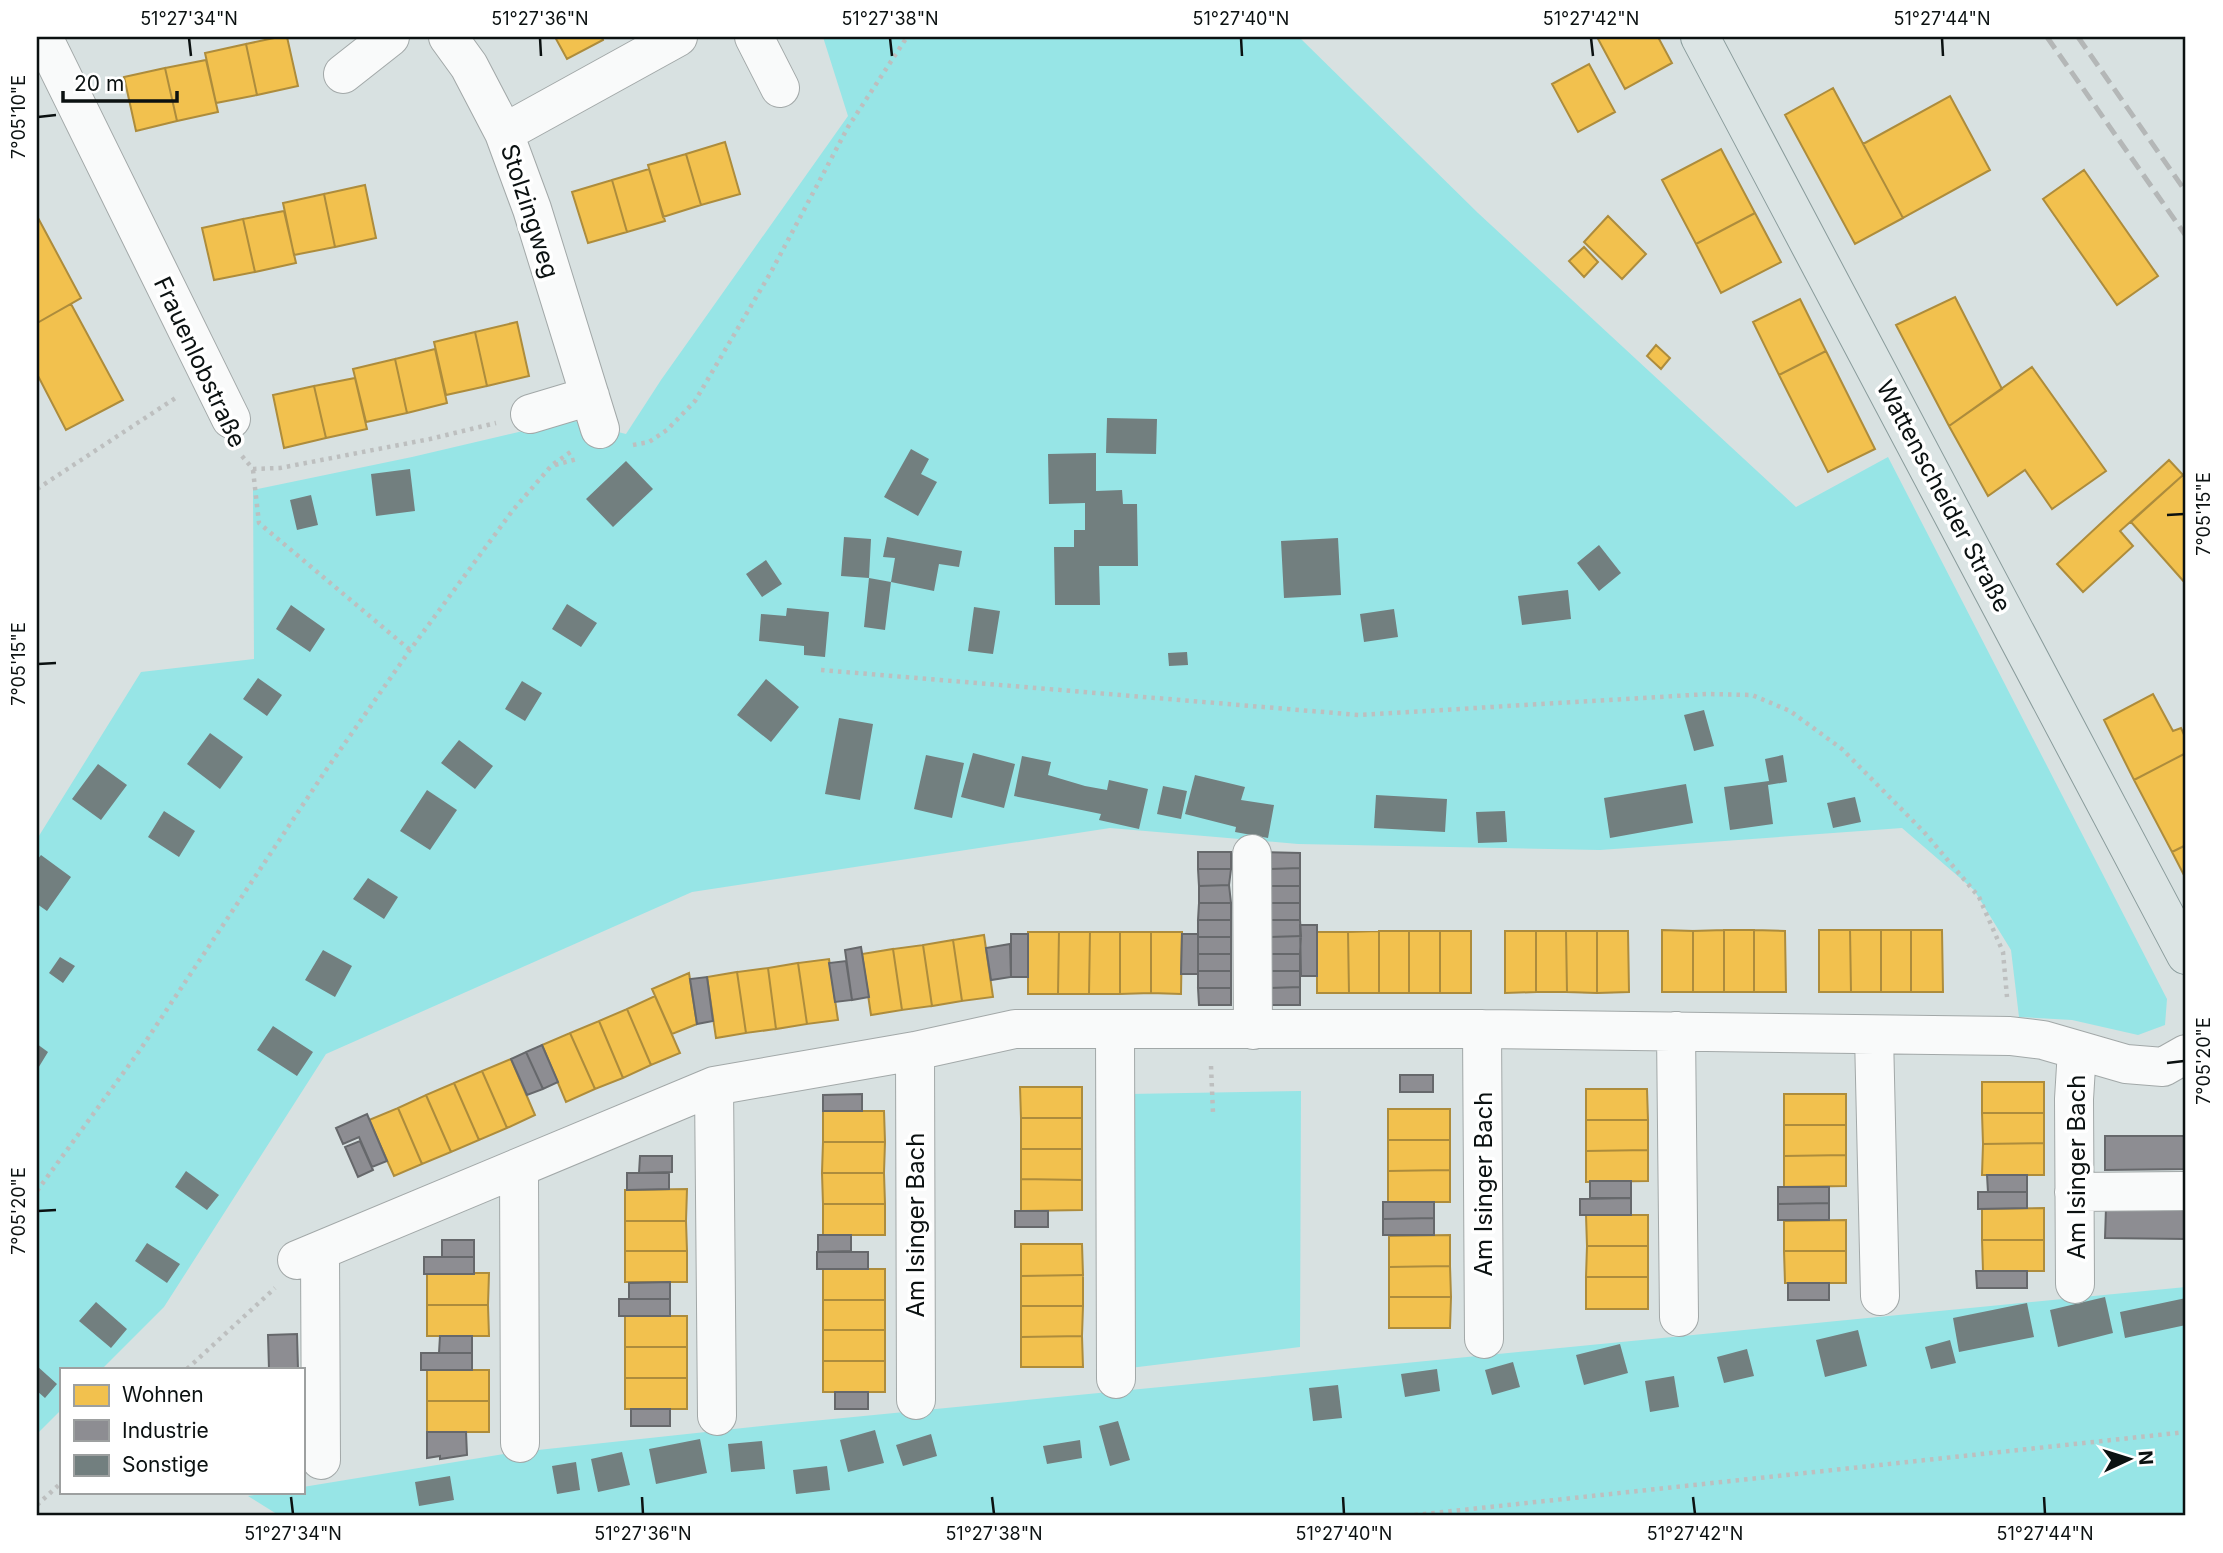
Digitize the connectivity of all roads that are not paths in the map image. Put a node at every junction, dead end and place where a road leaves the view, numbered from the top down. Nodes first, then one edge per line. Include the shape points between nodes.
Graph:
1 (43, 37) edge
2 (390, 37) edge
3 (448, 37) edge
4 (678, 37) edge
5 (754, 37) edge
6 (1700, 37) edge
7 (343, 74) dead end
8 (780, 88) dead end
9 (504, 133) junction
10 (530, 414) road end
11 (231, 419) road end
12 (1252, 854) dead end
13 (2186, 955) edge
14 (1482, 1029) junction
15 (1253, 1030) junction
16 (1115, 1031) junction
17 (1676, 1031) junction
18 (1874, 1035) junction
19 (2077, 1050) junction
20 (915, 1051) junction
21 (2186, 1054) edge
22 (714, 1086) junction
23 (519, 1168) junction
24 (2184, 1191) dead end
25 (2074, 1192) junction
26 (2075, 1284) dead end
27 (1880, 1296) dead end
28 (1679, 1317) dead end
29 (1484, 1339) dead end
30 (1116, 1379) dead end
31 (916, 1400) dead end
32 (717, 1416) dead end
33 (520, 1443) dead end
34 (321, 1460) dead end

1 - 11 street, Frauenlobstraße
2 - 7 street
3 - 9 street, Stolzingweg via 469,66
4 - 9 street
5 - 8 street
6 - 13 main road, Wattenscheider Straße
9 - 10 street, Stolzingweg via 601,432
12 - 15 street
14 - 15 street, Am Isinger Bach
14 - 17 street, Am Isinger Bach
14 - 29 street, Am Isinger Bach
15 - 16 street, Am Isinger Bach
16 - 20 street, Am Isinger Bach via 1015,1029
16 - 30 street
17 - 18 street, Am Isinger Bach
17 - 28 street
18 - 19 street, Am Isinger Bach via 2010,1036
18 - 27 street
19 - 21 street, Am Isinger Bach via 2126,1064 2163,1066
19 - 25 street, Am Isinger Bach
20 - 22 street, Am Isinger Bach
20 - 31 street, Am Isinger Bach
22 - 23 street, Am Isinger Bach
22 - 32 street
23 - 33 street
23 - 34 street, Am Isinger Bach via 309,1256
24 - 25 street
25 - 26 street, Am Isinger Bach

